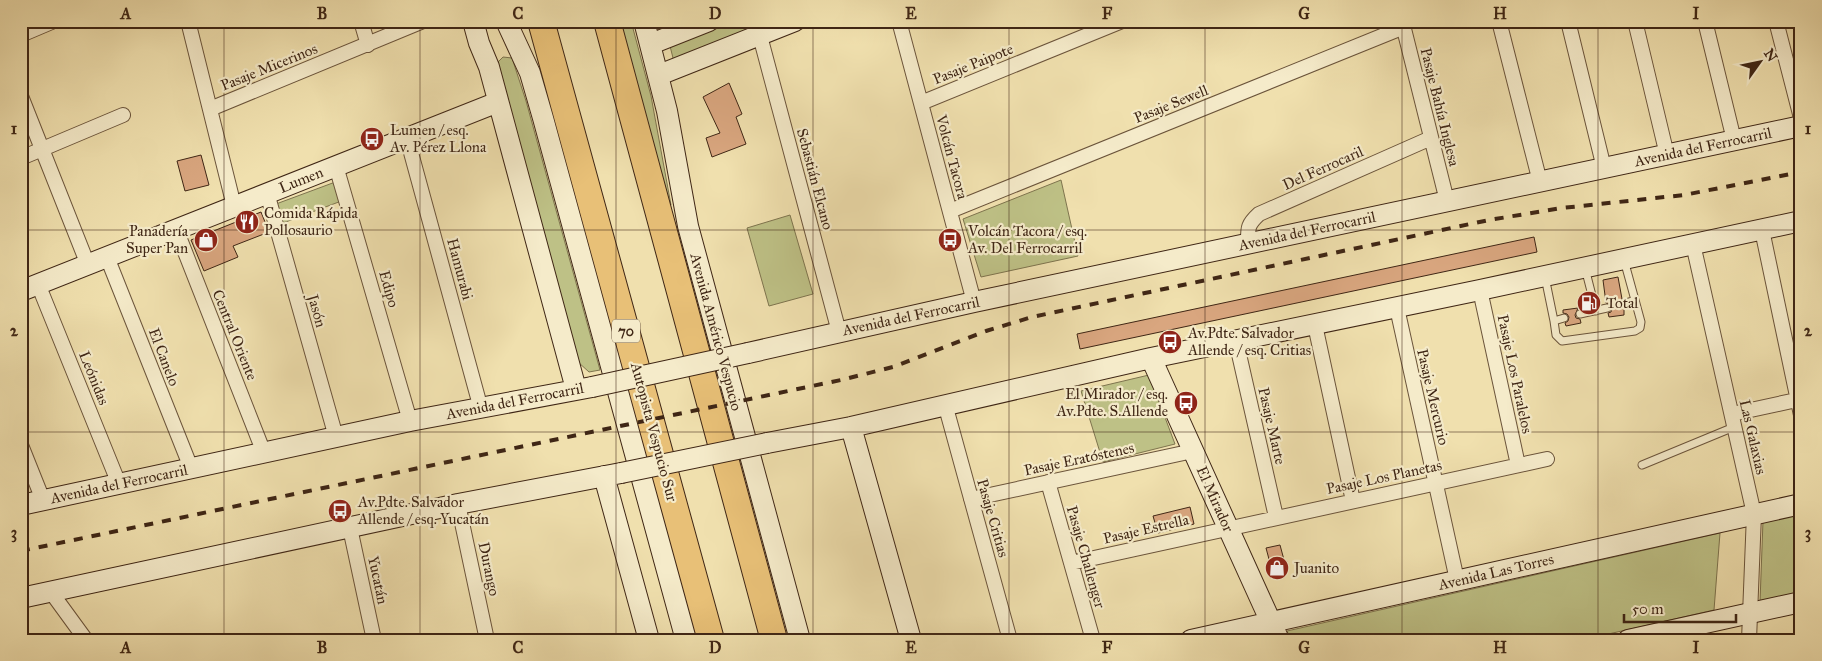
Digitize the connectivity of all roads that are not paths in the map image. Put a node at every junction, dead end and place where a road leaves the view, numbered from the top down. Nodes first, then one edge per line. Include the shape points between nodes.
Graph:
1 (54, 21) edge
2 (188, 21) edge
3 (361, 21) edge
4 (423, 21) edge
5 (473, 21) edge
6 (506, 21) edge
7 (541, 21) edge
8 (607, 21) edge
9 (644, 21) edge
10 (709, 21) edge
11 (795, 21) edge
12 (899, 21) edge
13 (1122, 21) edge
14 (1499, 21) edge
15 (1568, 21) edge
16 (1635, 21) edge
17 (1705, 21) edge
18 (1776, 21) edge
19 (1403, 24) edge
20 (21, 34) edge
21 (760, 36) junction
22 (651, 44) junction
23 (368, 45) junction
24 (522, 54) junction
25 (489, 67) junction
26 (659, 75) junction
27 (21, 96) edge
28 (498, 102) junction
29 (921, 103) junction
30 (210, 109) junction
31 (123, 115) dead end
32 (1801, 118) edge
33 (1801, 126) edge
34 (407, 138) junction
35 (1432, 138) junction
36 (1734, 140) junction
37 (42, 149) junction
38 (1667, 155) junction
39 (21, 158) edge
40 (336, 166) junction
41 (1604, 168) junction
42 (1540, 182) junction
43 (267, 193) junction
44 (1447, 201) junction
45 (234, 206) junction
46 (950, 211) junction
47 (1801, 221) edge
48 (176, 230) junction
49 (1762, 230) junction
50 (1248, 244) junction
51 (1693, 244) junction
52 (107, 257) junction
53 (1624, 259) junction
54 (88, 265) junction
55 (1585, 268) junction
56 (1545, 276) junction
57 (30, 288) edge
58 (1480, 290) junction
59 (1635, 300) junction
60 (974, 302) junction
61 (1623, 304) dead end
62 (1397, 308) junction
63 (1607, 308) dead end
64 (1596, 311) junction
65 (1580, 314) dead end
66 (1564, 318) dead end
67 (1554, 320) junction
68 (1315, 325) junction
69 (839, 332) junction
70 (1236, 341) junction
71 (1151, 358) junction
72 (584, 388) junction
73 (1799, 399) edge
74 (944, 404) junction
75 (481, 409) junction
76 (1801, 415) edge
77 (410, 421) junction
78 (1733, 421) junction
79 (851, 427) junction
80 (336, 437) junction
81 (21, 445) edge
82 (1193, 451) junction
83 (264, 453) junction
84 (1547, 459) dead end
85 (1518, 465) junction
86 (1642, 465) dead end
87 (191, 468) junction
88 (612, 475) junction
89 (1048, 482) junction
90 (1436, 483) junction
91 (119, 484) junction
92 (971, 499) junction
93 (43, 500) junction
94 (1354, 500) junction
95 (458, 504) junction
96 (1801, 504) edge
97 (21, 505) edge
98 (1754, 514) junction
99 (1276, 517) junction
100 (350, 528) junction
101 (1228, 528) junction
102 (1071, 563) junction
103 (1457, 580) junction
104 (51, 592) junction
105 (21, 598) edge
106 (1801, 602) edge
107 (1750, 614) junction
108 (1275, 631) edge
109 (86, 640) edge
110 (374, 640) edge
111 (488, 640) edge
112 (649, 640) edge
113 (686, 640) edge
114 (711, 640) edge
115 (774, 640) edge
116 (800, 640) edge
117 (911, 640) edge
118 (1010, 640) edge
119 (1092, 640) edge
120 (1191, 640) edge
121 (1628, 640) edge
122 (1749, 640) edge

1 - 20 street
2 - 30 street
3 - 23 street
4 - 23 street, Pasaje Micerinos
5 - 25 street
6 - 24 street
7 - 114 highway, Autopista Vespucio Sur / 70
8 - 115 highway
9 - 22 street, Avenida Américo Vespucio
10 - 22 street
11 - 21 street
12 - 29 street, Volcán Tacora
13 - 29 street, Pasaje Paipote
14 - 42 street
15 - 41 street
16 - 38 street
17 - 36 street
18 - 32 street
19 - 35 street, Pasaje Bahía Inglesa
19 - 46 street, Pasaje Sewell
21 - 26 street
21 - 69 street, Sebastián Elcano
22 - 26 street, Avenida Américo Vespucio
23 - 30 street, Pasaje Micerinos
24 - 25 street via 512,49 501,50 493,56
24 - 113 street via 544,118
25 - 28 street
26 - 116 street, Avenida Américo Vespucio via 688,226
27 - 37 street
28 - 34 street, Lumen
28 - 72 street
29 - 46 street, Volcán Tacora
30 - 45 street
31 - 37 street
33 - 36 street, Avenida del Ferrocarril
34 - 40 street, Lumen
34 - 75 street, Hamurabi
35 - 44 street, Pasaje Bahía Inglesa
35 - 50 street, Del Ferrocaril via 1259,214 1248,227
36 - 38 street, Avenida del Ferrocarril
37 - 39 street
37 - 54 street
38 - 41 street, Avenida del Ferrocarril
40 - 43 street, Lumen
40 - 77 street, Edipo
41 - 42 street, Avenida del Ferrocarril
42 - 44 street, Avenida del Ferrocarril
43 - 45 street, Lumen
43 - 80 street, Jasón
44 - 50 street, Avenida del Ferrocarril
45 - 48 street, Lumen
46 - 60 street, Volcán Tacora
47 - 49 street
48 - 52 street, Lumen
48 - 83 street, Central Oriente
49 - 51 street
49 - 73 street
50 - 60 street, Avenida del Ferrocarril
51 - 53 street
51 - 78 street, Las Galaxias
52 - 54 street, Lumen
52 - 87 street, El Canelo
53 - 55 street
53 - 59 lane
54 - 57 street, Lumen
55 - 56 street
55 - 64 lane
56 - 58 street
56 - 67 lane
57 - 91 street, Leónidas
58 - 62 street
58 - 85 street, Pasaje Los Paralelos
59 - 61 lane
59 - 67 lane via 1641,322 1635,331 1562,340 1556,335
60 - 69 street, Avenida del Ferrocarril
62 - 68 street
62 - 90 street, Pasaje Mercurio
63 - 64 lane
64 - 65 lane
66 - 67 lane
68 - 70 street
68 - 94 street
69 - 72 street, Avenida del Ferrocarril, bridge
70 - 71 street
70 - 99 street, Pasaje Marte
71 - 74 street
71 - 82 street, El Mirador
72 - 75 street, Avenida del Ferrocarril
73 - 76 street
73 - 78 street
74 - 79 street
74 - 92 street, Pasaje Critias
75 - 77 street, Avenida del Ferrocarril
77 - 80 street, Avenida del Ferrocarril
78 - 86 lane
78 - 98 street, Las Galaxias
79 - 88 street, bridge
79 - 117 street
80 - 83 street, Avenida del Ferrocarril
81 - 93 street
82 - 89 street, Pasaje Eratóstenes
82 - 101 street, El Mirador
83 - 87 street, Avenida del Ferrocarril
84 - 85 street, Pasaje Los Planetas
85 - 90 street, Pasaje Los Planetas
87 - 91 street, Avenida del Ferrocarril
88 - 95 street
88 - 112 street
89 - 92 street, Pasaje Eratóstenes
89 - 102 street, Pasaje Challenger
90 - 94 street, Pasaje Los Planetas
90 - 103 street, Pasaje Mercurio
91 - 93 street, Avenida del Ferrocarril
92 - 118 street, Pasaje Critias
93 - 97 street, Avenida del Ferrocarril
94 - 99 street, Pasaje Los Planetas
95 - 100 street
95 - 111 street, Durango
96 - 98 street, Avenida Las Torres
98 - 103 street, Avenida Las Torres
98 - 107 street, Las Galaxias
99 - 101 street, Pasaje Los Planetas
100 - 104 street
100 - 110 street, Yucatán
101 - 102 street, Pasaje Estrella
101 - 108 street, El Mirador
102 - 119 street, Pasaje Challenger
103 - 108 street, Avenida Las Torres
104 - 105 street
104 - 109 street
106 - 107 street
107 - 121 street
107 - 122 street, Las Galaxias
108 - 120 street, Avenida Las Torres

